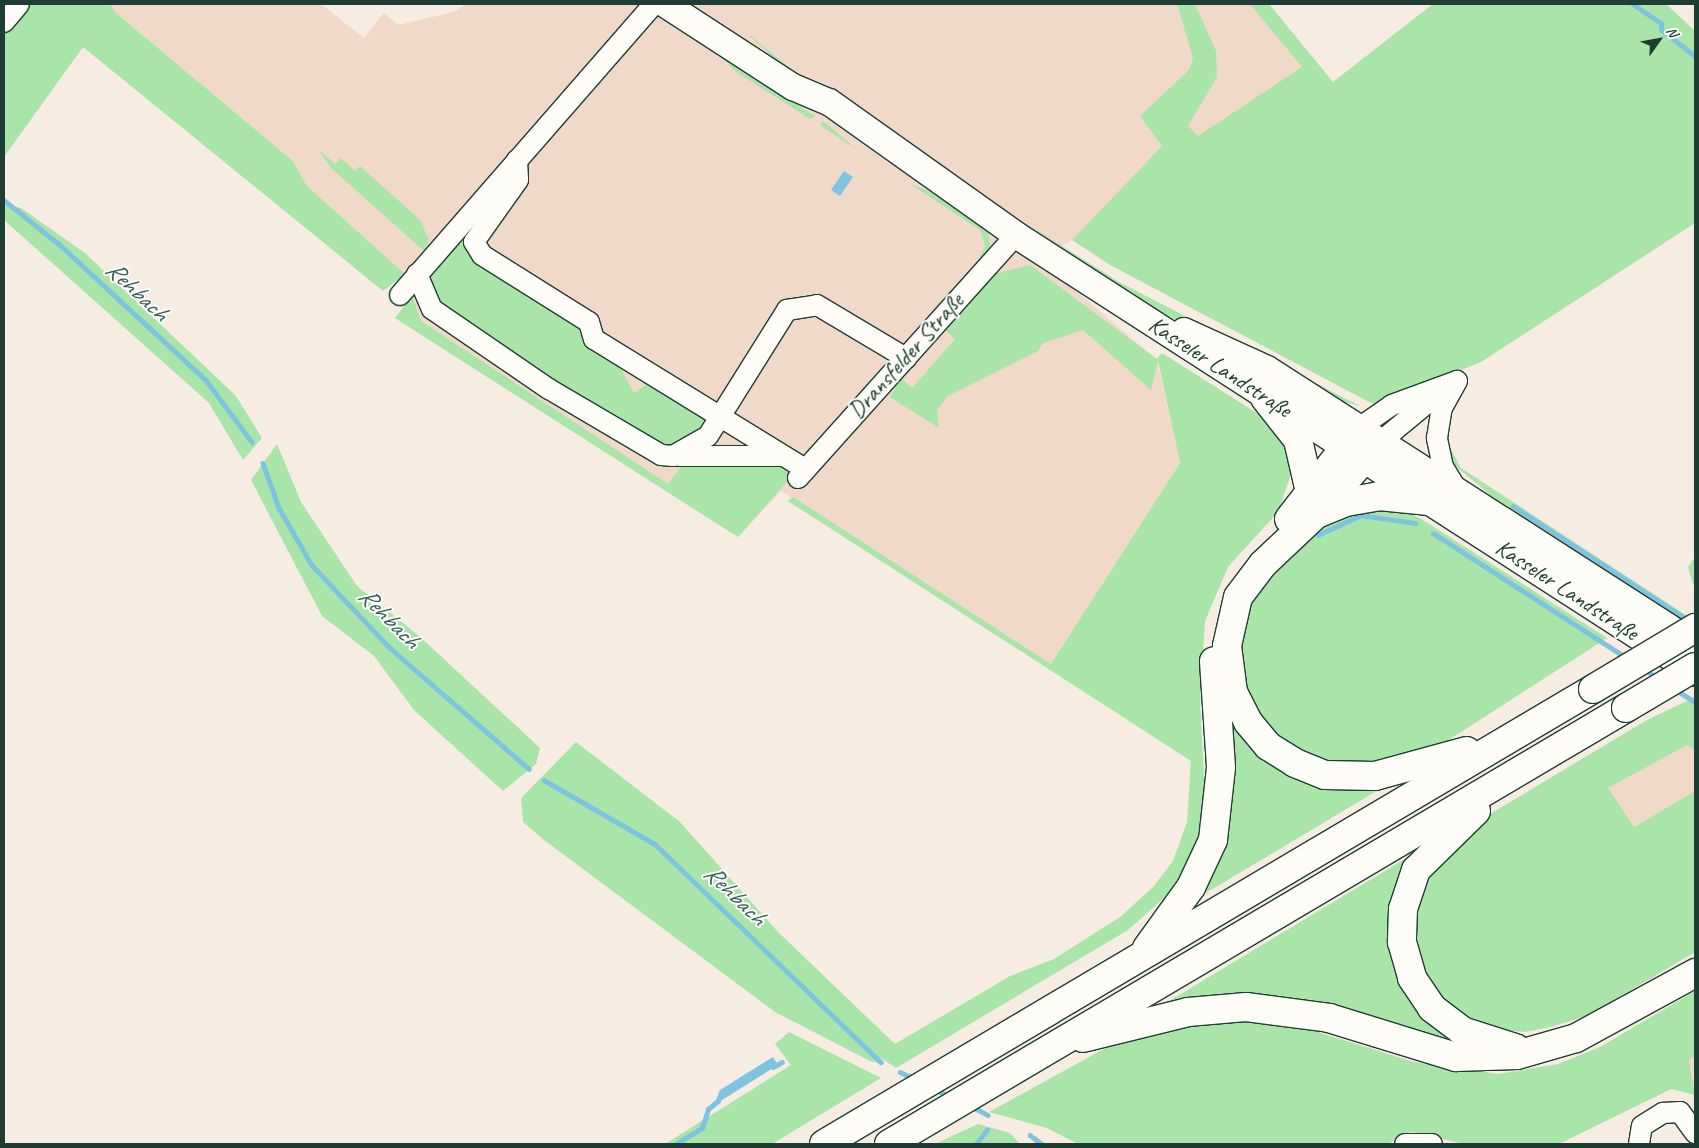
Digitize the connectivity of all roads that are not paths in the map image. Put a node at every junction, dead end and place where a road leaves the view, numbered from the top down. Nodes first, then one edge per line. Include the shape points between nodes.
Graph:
1 (19, 4) edge
2 (666, 5) edge
3 (4, 22) edge
4 (518, 170) junction
5 (1016, 235) junction
6 (417, 274) junction
7 (400, 295) dead end
8 (1134, 311) junction
9 (906, 358) junction
10 (1265, 398) junction
11 (723, 418) junction
12 (1362, 444) junction
13 (673, 456) junction
14 (784, 456) junction
15 (1458, 492) junction
16 (1429, 501) junction
17 (1312, 504) junction
18 (1695, 628) edge
19 (1695, 644) edge
20 (1695, 667) edge
21 (1695, 673) edge
22 (1514, 736) junction
23 (1539, 759) junction
24 (1138, 959) junction
25 (1695, 973) edge
26 (1055, 1045) junction
27 (1539, 1050) junction
28 (1695, 1133) edge
29 (824, 1144) edge
30 (889, 1144) edge
31 (1405, 1144) edge
32 (1432, 1144) edge
33 (1639, 1144) edge

1 - 3 street
2 - 4 street
2 - 5 main road via 792,87 829,102 890,143 899,155
4 - 6 street
4 - 11 street via 474,242 482,255 589,322 594,338
5 - 8 main road
5 - 9 street, Dransfelder Straße
6 - 7 street
6 - 13 street via 432,309 647,450
8 - 10 main road, Kasseler Landstraße
8 - 12 main road, Kasseler Landstraße via 1243,356
9 - 11 street via 833,312 800,305 787,310
9 - 14 street, Dransfelder Straße via 801,473
10 - 12 main road, Kasseler Landstraße
10 - 17 highway via 1298,440
11 - 13 street via 708,436
11 - 14 street
12 - 15 main road, Kasseler Landstraße
12 - 15 street via 1457,381 1442,408 1437,438 1443,467
12 - 16 main road, Kasseler Landstraße
12 - 17 highway
13 - 14 street
15 - 19 main road, Kasseler Landstraße
16 - 17 highway via 1371,497
16 - 21 main road, Kasseler Landstraße
17 - 22 highway via 1251,577 1233,613 1227,646 1229,678 1239,706 1257,734 1302,766 1355,778 1417,767
17 - 24 highway via 1243,570 1223,610 1214,669 1220,767 1213,840 1191,887
18 - 22 highway, bridge
20 - 23 highway, bridge
22 - 24 highway
23 - 26 highway
23 - 27 highway via 1429,853 1408,889 1401,927 1412,978 1447,1022 1496,1045
24 - 29 highway
25 - 27 highway via 1609,1023
26 - 27 highway via 1188,1012 1246,1007 1329,1018 1456,1057 1502,1057
26 - 30 highway
28 - 33 street via 1685,1116 1670,1112 1645,1122
31 - 32 street

